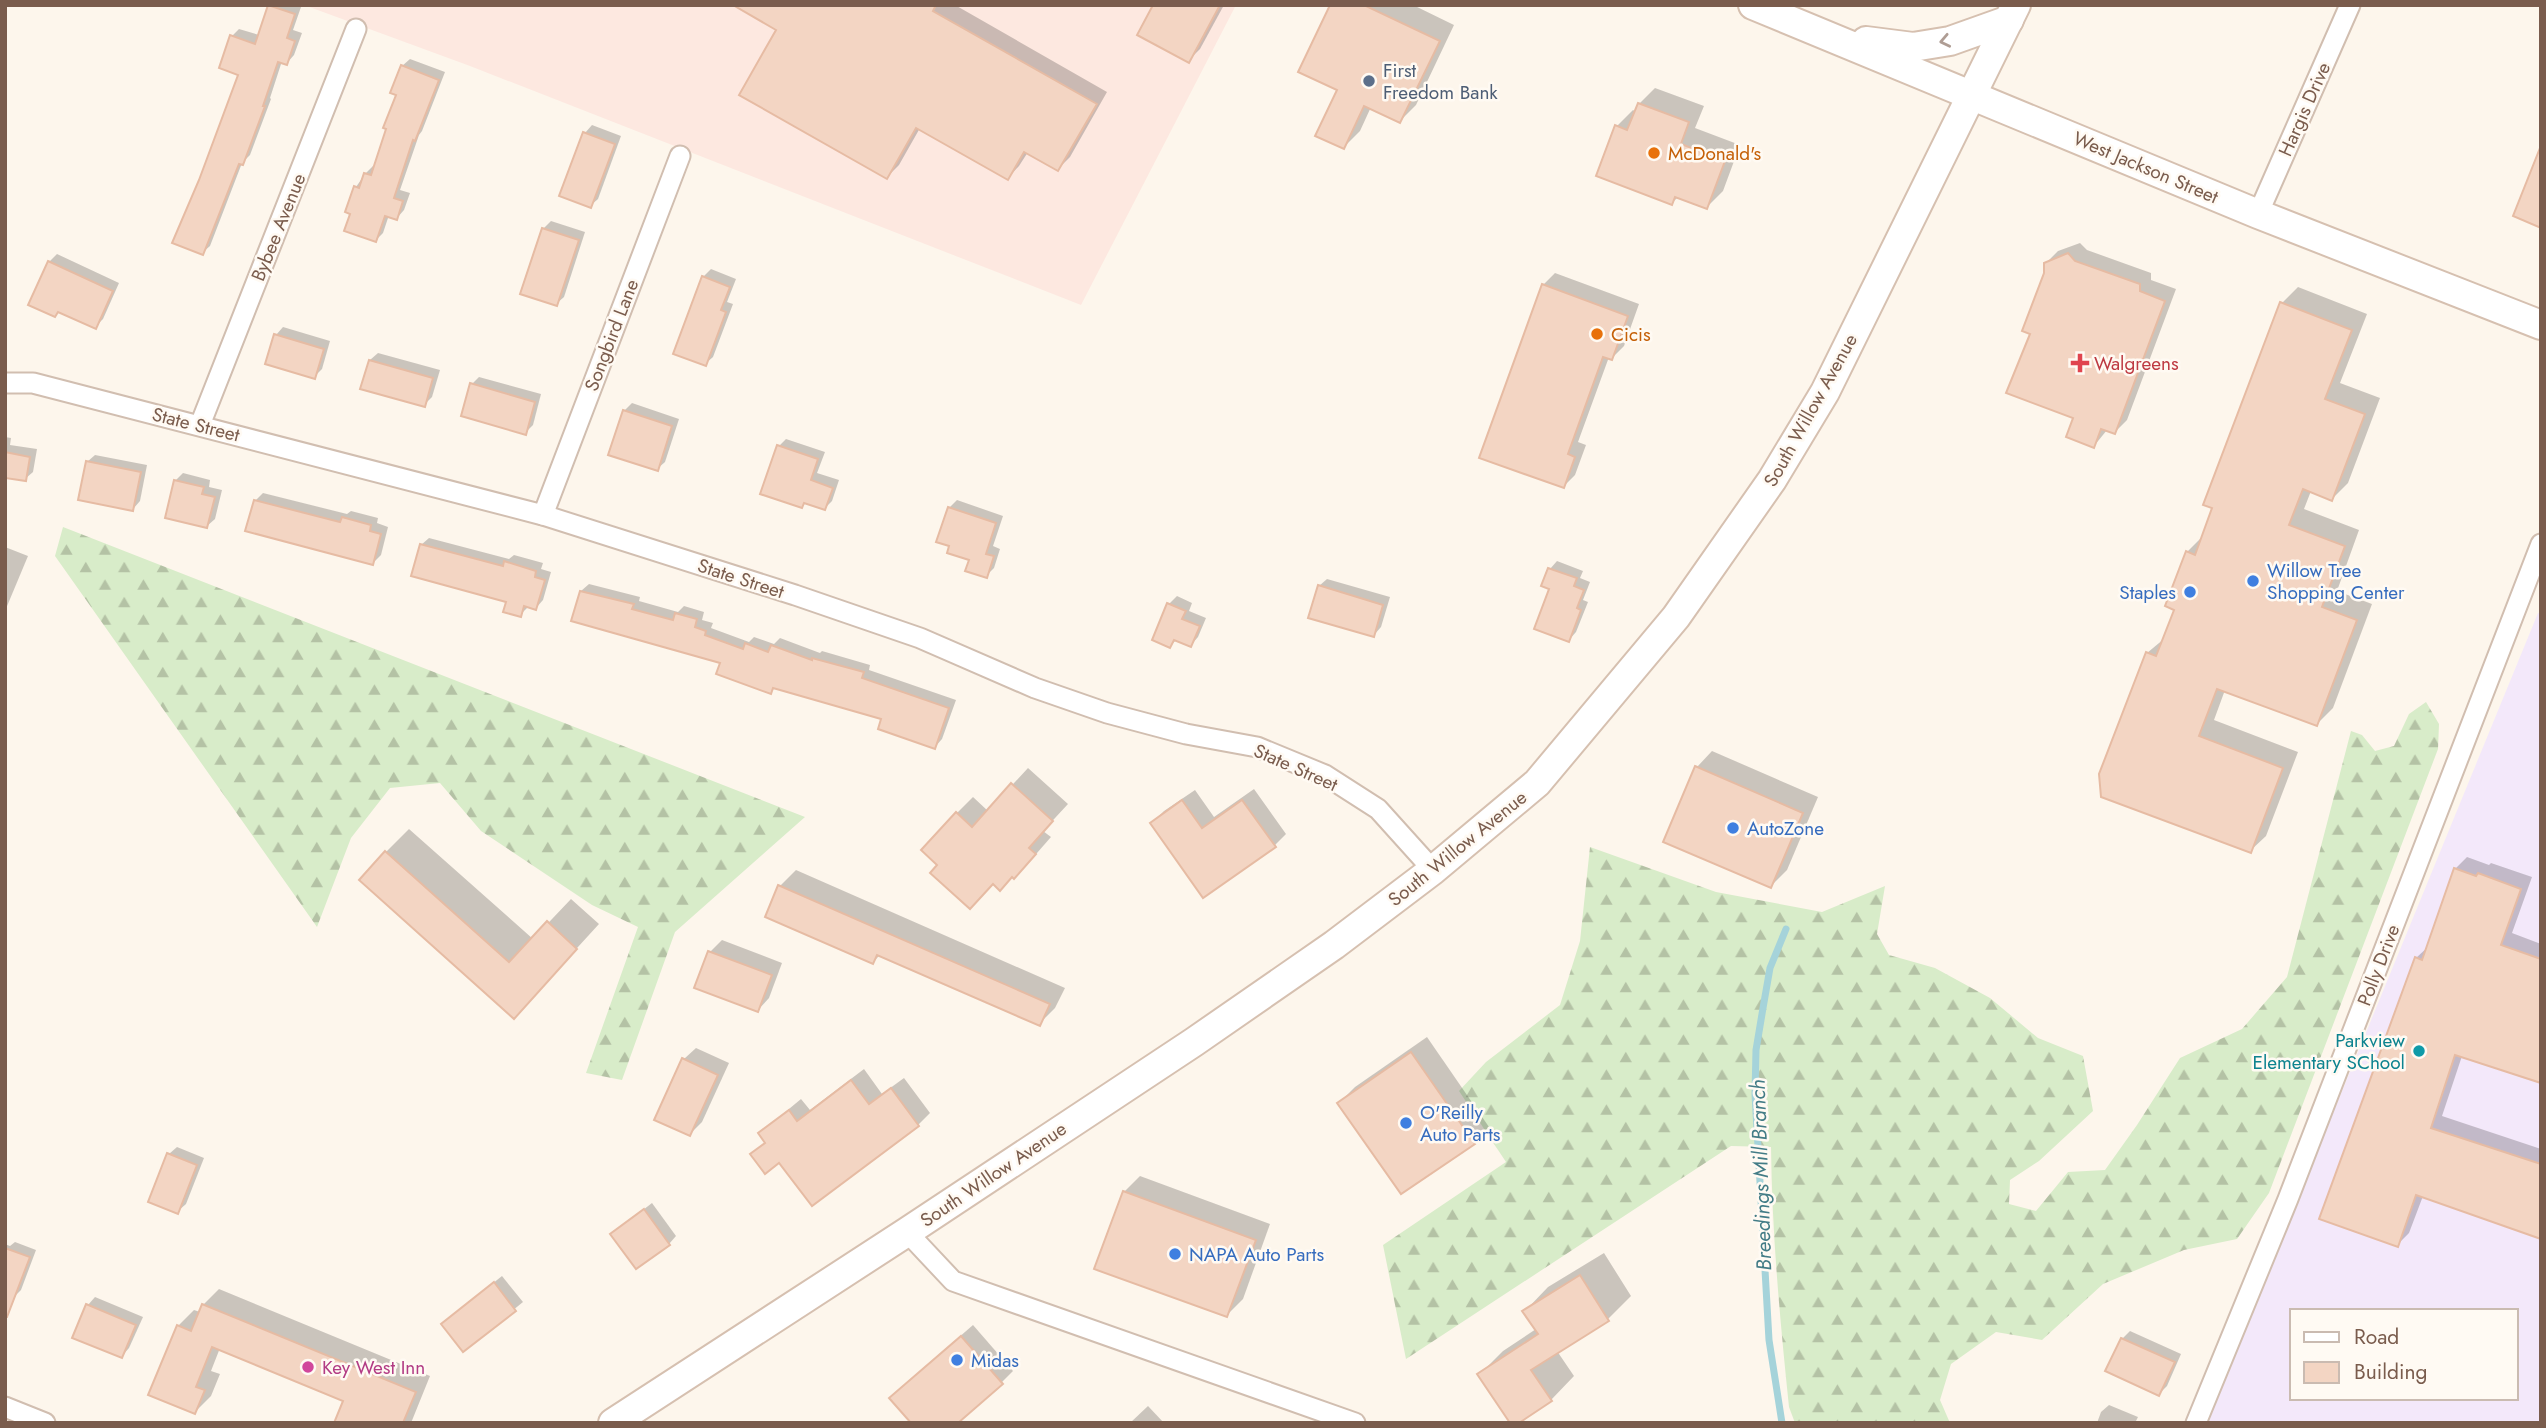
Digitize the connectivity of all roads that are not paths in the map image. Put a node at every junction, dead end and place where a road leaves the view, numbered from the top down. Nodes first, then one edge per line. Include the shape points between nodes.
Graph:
1 (1754, 5) edge
2 (2350, 5) edge
3 (2013, 13) edge
4 (356, 29) dead end
5 (1832, 37) junction
6 (1972, 95) junction
7 (680, 156) dead end
8 (2258, 214) junction
9 (2541, 325) edge
10 (5, 383) edge
11 (200, 425) junction
12 (543, 515) junction
13 (2541, 544) edge
14 (1433, 870) junction
15 (907, 1231) junction
16 (5, 1407) edge
17 (45, 1423) edge
18 (613, 1423) edge
19 (1355, 1423) edge
20 (2196, 1423) edge

1 - 5 main road, West Jackson Street
2 - 8 street, Hargis Drive
3 -> 5 main road via 1950,41 1913,47
3 - 6 main road, South Willow Avenue
4 - 11 street, Bybee Avenue
5 - 6 main road, West Jackson Street
6 - 8 main road, West Jackson Street
6 - 14 main road, South Willow Avenue via 1825,392 1772,480 1676,617 1537,783
7 - 12 street, Songbird Lane
8 - 9 main road, West Jackson Street
10 - 11 street, State Street via 33,383
11 - 12 street, State Street
12 - 14 street, State Street via 920,638 1035,688 1107,713 1257,747 1325,775 1378,809
13 - 20 street, Polly Drive via 2288,1199
14 - 15 main road, South Willow Avenue via 1323,953
15 - 18 main road, South Willow Avenue
15 - 19 street via 953,1281
16 - 17 street

